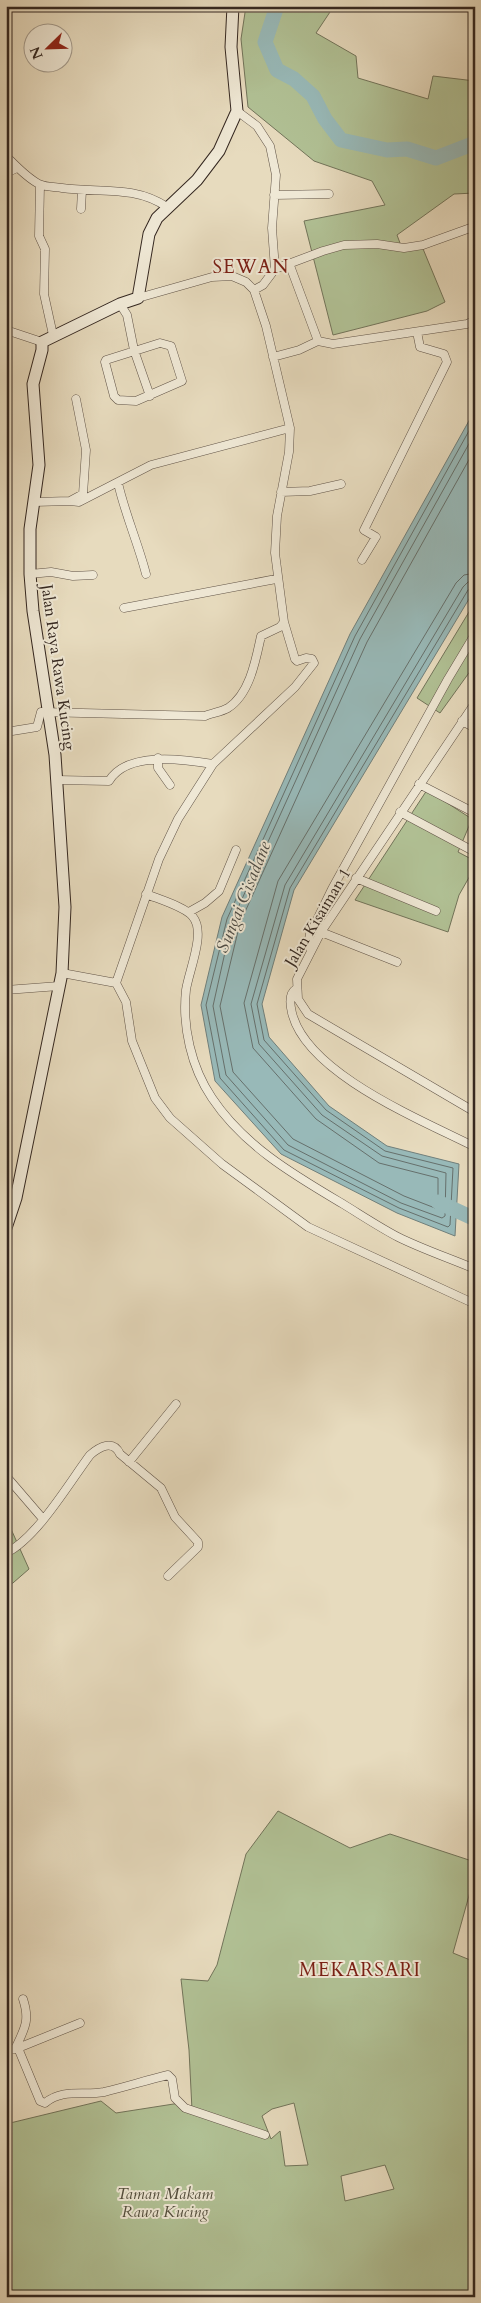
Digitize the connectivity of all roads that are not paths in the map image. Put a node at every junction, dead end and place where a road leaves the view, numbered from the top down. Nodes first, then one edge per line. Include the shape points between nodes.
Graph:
1 (233, 6) edge
2 (237, 111) junction
3 (6, 156) edge
4 (18, 168) junction
5 (6, 172) edge
6 (40, 184) junction
7 (82, 190) junction
8 (329, 194) dead end
9 (274, 196) junction
10 (167, 207) junction
11 (81, 209) dead end
12 (473, 227) dead end
13 (289, 263) junction
14 (274, 269) junction
15 (254, 290) junction
16 (138, 298) junction
17 (120, 304) junction
18 (475, 320) edge
19 (6, 330) edge
20 (417, 332) junction
21 (54, 335) junction
22 (318, 341) junction
23 (42, 342) junction
24 (134, 350) junction
25 (273, 357) junction
26 (150, 396) junction
27 (76, 399) dead end
28 (290, 428) junction
29 (118, 483) junction
30 (342, 484) dead end
31 (281, 492) junction
32 (70, 501) junction
33 (34, 502) junction
34 (362, 560) dead end
35 (30, 574) junction
36 (146, 574) dead end
37 (93, 575) dead end
38 (276, 579) junction
39 (124, 608) dead end
40 (284, 622) junction
41 (475, 634) edge
42 (475, 703) edge
43 (49, 713) junction
44 (462, 721) junction
45 (475, 728) edge
46 (6, 732) edge
47 (158, 758) junction
48 (213, 764) junction
49 (57, 780) junction
50 (419, 784) junction
51 (170, 785) dead end
52 (400, 812) junction
53 (475, 813) edge
54 (236, 850) dead end
55 (475, 852) edge
56 (356, 878) junction
57 (146, 894) junction
58 (436, 911) dead end
59 (189, 912) junction
60 (321, 932) junction
61 (311, 950) junction
62 (397, 962) dead end
63 (62, 973) junction
64 (116, 983) junction
65 (59, 986) junction
66 (296, 989) junction
67 (6, 990) edge
68 (475, 1112) edge
69 (475, 1147) edge
70 (11, 1197) edge
71 (6, 1228) edge
72 (475, 1269) edge
73 (475, 1304) edge
74 (176, 1404) dead end
75 (129, 1462) junction
76 (6, 1476) edge
77 (43, 1519) junction
78 (6, 1553) edge
79 (168, 1576) dead end
80 (23, 1999) dead end
81 (80, 2024) dead end
82 (17, 2048) junction
83 (6, 2051) edge
84 (265, 2135) dead end

1 - 2 street via 231,46
2 - 9 street via 257,126 270,146 276,175
2 - 10 street via 219,151 197,180
3 - 4 street
4 - 5 street
4 - 6 street
6 - 7 street
6 - 21 street via 39,236 45,249 44,294
7 - 10 street via 137,192 153,197
7 - 11 street
8 - 9 street
9 - 14 street
10 - 16 street via 149,234
12 - 13 street via 423,245 404,248 377,244 344,245
13 - 14 street
13 - 22 street
14 - 15 street via 263,285
15 - 16 street via 232,276 212,277
15 - 25 street
16 - 17 street
17 - 21 street
17 - 24 street via 127,315
18 - 20 street
19 - 23 street
20 - 22 street via 333,344
20 - 34 street via 420,347 444,354 447,362 364,530 376,537
21 - 23 street
22 - 25 street
23 - 33 street, Jalan Raya Rawa Kucing via 33,384 39,465
24 - 26 street
24 - 26 street via 111,356 104,362 114,396 118,400 136,401
24 - 26 street via 160,344 171,346 182,381
25 - 28 street
27 - 32 street via 86,450 85,488 80,497
28 - 29 street via 151,465
28 - 31 street
29 - 32 street via 79,502
29 - 36 street
30 - 31 street via 310,491
31 - 38 street via 275,552
32 - 33 street
33 - 35 street, Jalan Raya Rawa Kucing
35 - 37 street
35 - 43 street, Jalan Raya Rawa Kucing
38 - 39 street
38 - 40 street
40 - 43 street via 260,636 256,662 242,693 227,708 205,716
40 - 48 street via 294,660 306,658 314,663 295,687
41 - 61 street via 332,889 310,934 308,944
42 - 44 street, Jalan Kisaiman 1
43 - 46 street via 41,712 37,727
43 - 49 street, Jalan Raya Rawa Kucing
44 - 45 street
44 - 50 street, Jalan Kisaiman 1
47 - 48 street
47 - 49 street via 122,768 114,772 108,781
47 - 51 street via 158,768
48 - 57 street via 178,819
49 - 63 street, Jalan Raya Rawa Kucing via 65,908
50 - 52 street, Jalan Kisaiman 1
50 - 53 street
52 - 55 street
52 - 56 street, Jalan Kisaiman 1
54 - 59 street via 219,891
56 - 58 street
56 - 60 street, Jalan Kisaiman 1
57 - 59 street
57 - 64 street
59 - 72 street via 195,918 199,931 186,990 186,1032 210,1097 229,1121 245,1138 292,1174 398,1237
60 - 61 street, Jalan Kisaiman 1
60 - 62 street
61 - 66 street, Jalan Kisaiman 1 via 297,979
63 - 64 street
63 - 65 street, Jalan Raya Rawa Kucing
64 - 73 street via 126,1002 132,1042 155,1098 170,1118 207,1151 308,1227
65 - 67 street
65 - 70 street, Jalan Raya Rawa Kucing
66 - 68 street, Jalan Kisaiman 1 via 298,999 308,1014
66 - 69 street via 290,1006 300,1034 344,1078
70 - 71 street, Jalan Raya Rawa Kucing
74 - 75 street
75 - 77 street via 110,1445 100,1446
75 - 79 street via 161,1488 175,1517 198,1542 198,1547
76 - 77 street
77 - 78 street via 23,1542
80 - 82 street via 28,2013
81 - 82 street
82 - 83 street
82 - 84 street via 40,2101 45,2103 76,2092 104,2092 168,2075 172,2080 174,2098 185,2108

